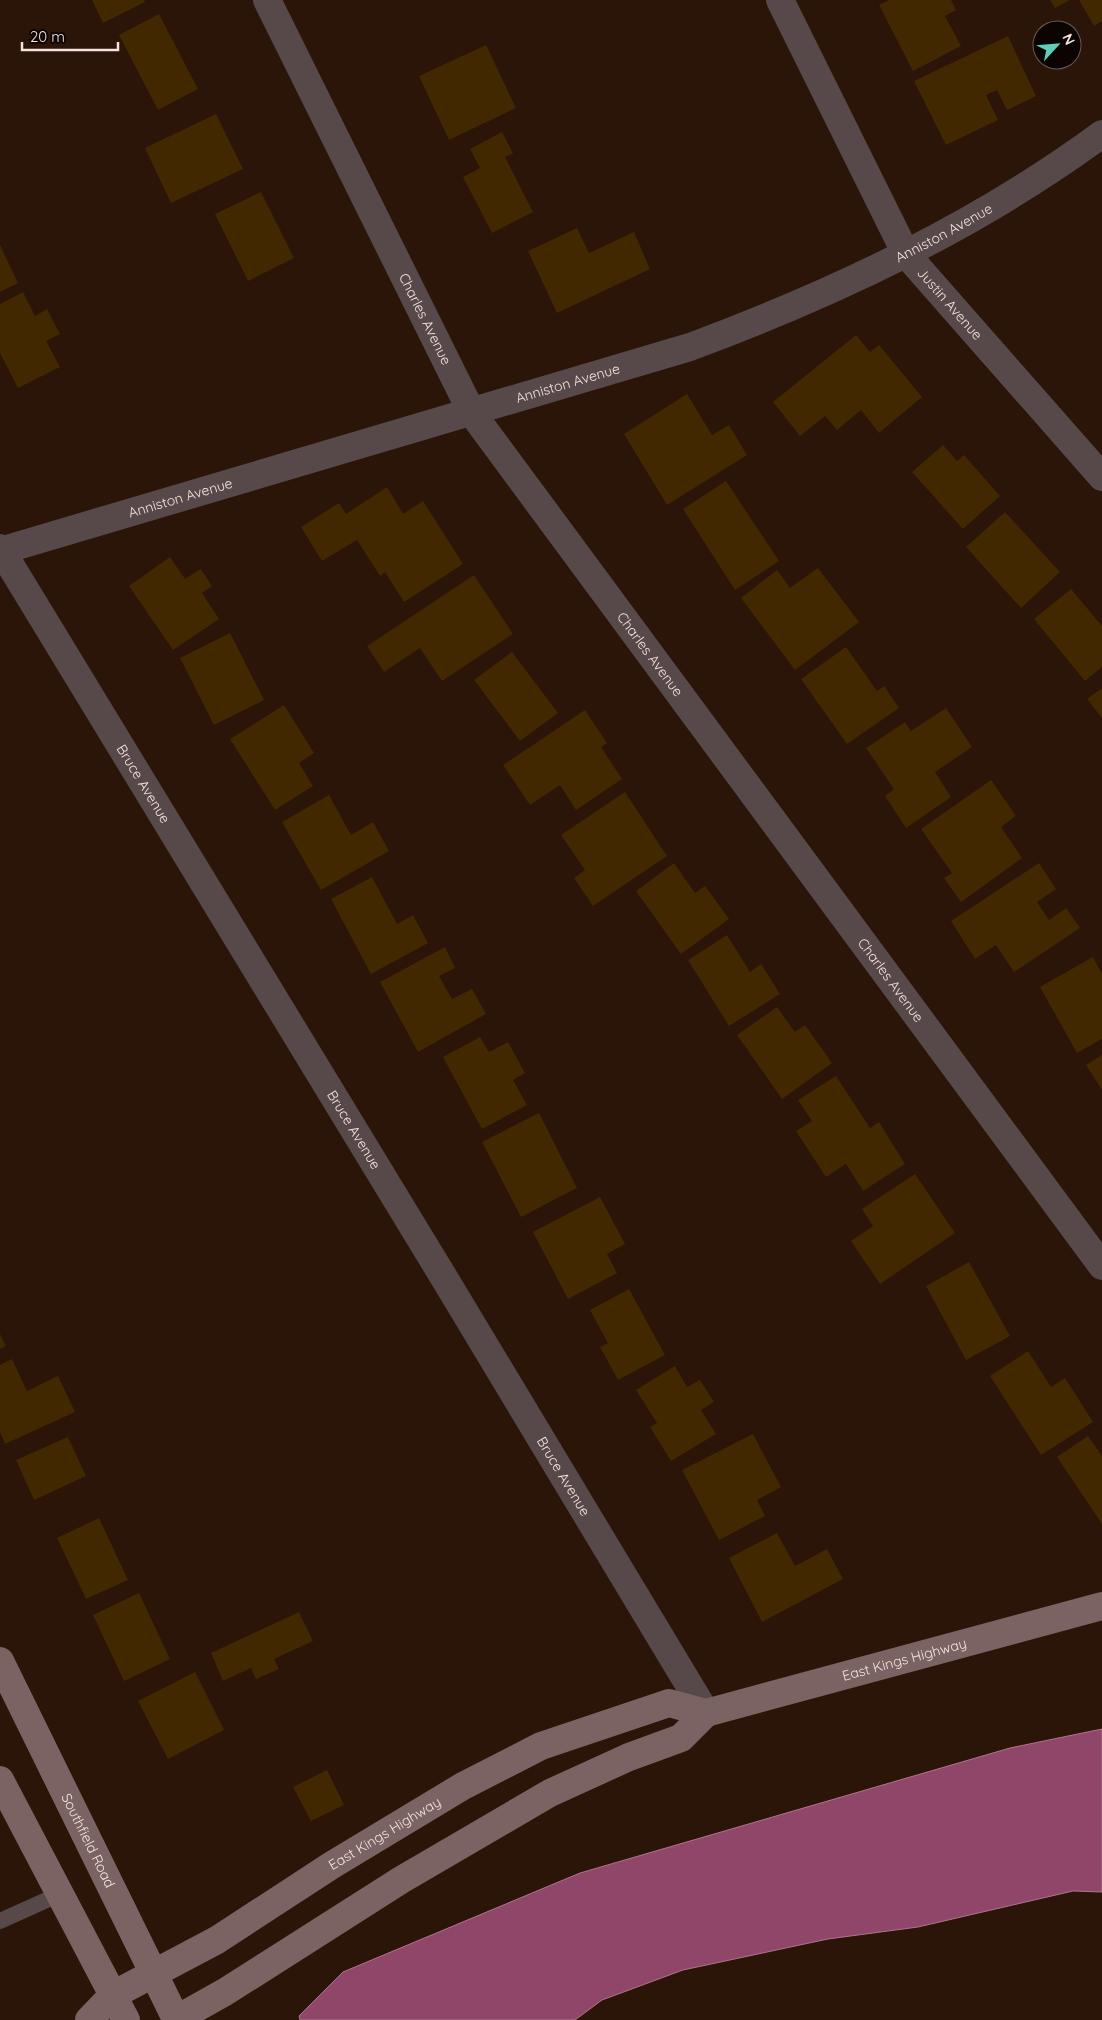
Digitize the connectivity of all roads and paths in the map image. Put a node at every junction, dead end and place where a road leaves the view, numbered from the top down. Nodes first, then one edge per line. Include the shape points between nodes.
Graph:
1 (267, 0) edge
2 (780, 0) edge
3 (1102, 134) edge
4 (906, 254) junction
5 (472, 413) junction
6 (1102, 477) edge
7 (0, 550) edge
8 (1102, 1266) edge
9 (1102, 1606) edge
10 (0, 1661) edge
11 (706, 1713) junction
12 (3, 1792) edge
13 (60, 1894) junction
14 (0, 1921) edge
15 (154, 1974) junction
16 (113, 1995) junction
17 (89, 2020) edge
18 (126, 2020) edge
19 (176, 2020) edge

1 - 5 street, Charles Avenue
2 - 4 street, Justin Avenue
3 - 4 street, Anniston Avenue via 1005,199
4 - 5 street, Anniston Avenue via 820,296 690,347
4 - 6 street, Justin Avenue
5 - 7 street, Anniston Avenue
5 - 8 street, Charles Avenue
7 - 11 street, Bruce Avenue
9 - 11 main road, East Kings Highway
10 - 15 main road, Southfield Road
11 - 15 main road, East Kings Highway via 669,1702 541,1746 464,1786 332,1865 217,1940
11 - 19 main road, East Kings Highway via 681,1738 629,1757 550,1793 401,1880
12 - 13 main road
13 - 14 lane
13 - 16 main road
15 - 16 main road, East Kings Highway
15 - 19 main road, Southfield Road
16 - 17 main road, East Kings Highway
16 - 18 main road

